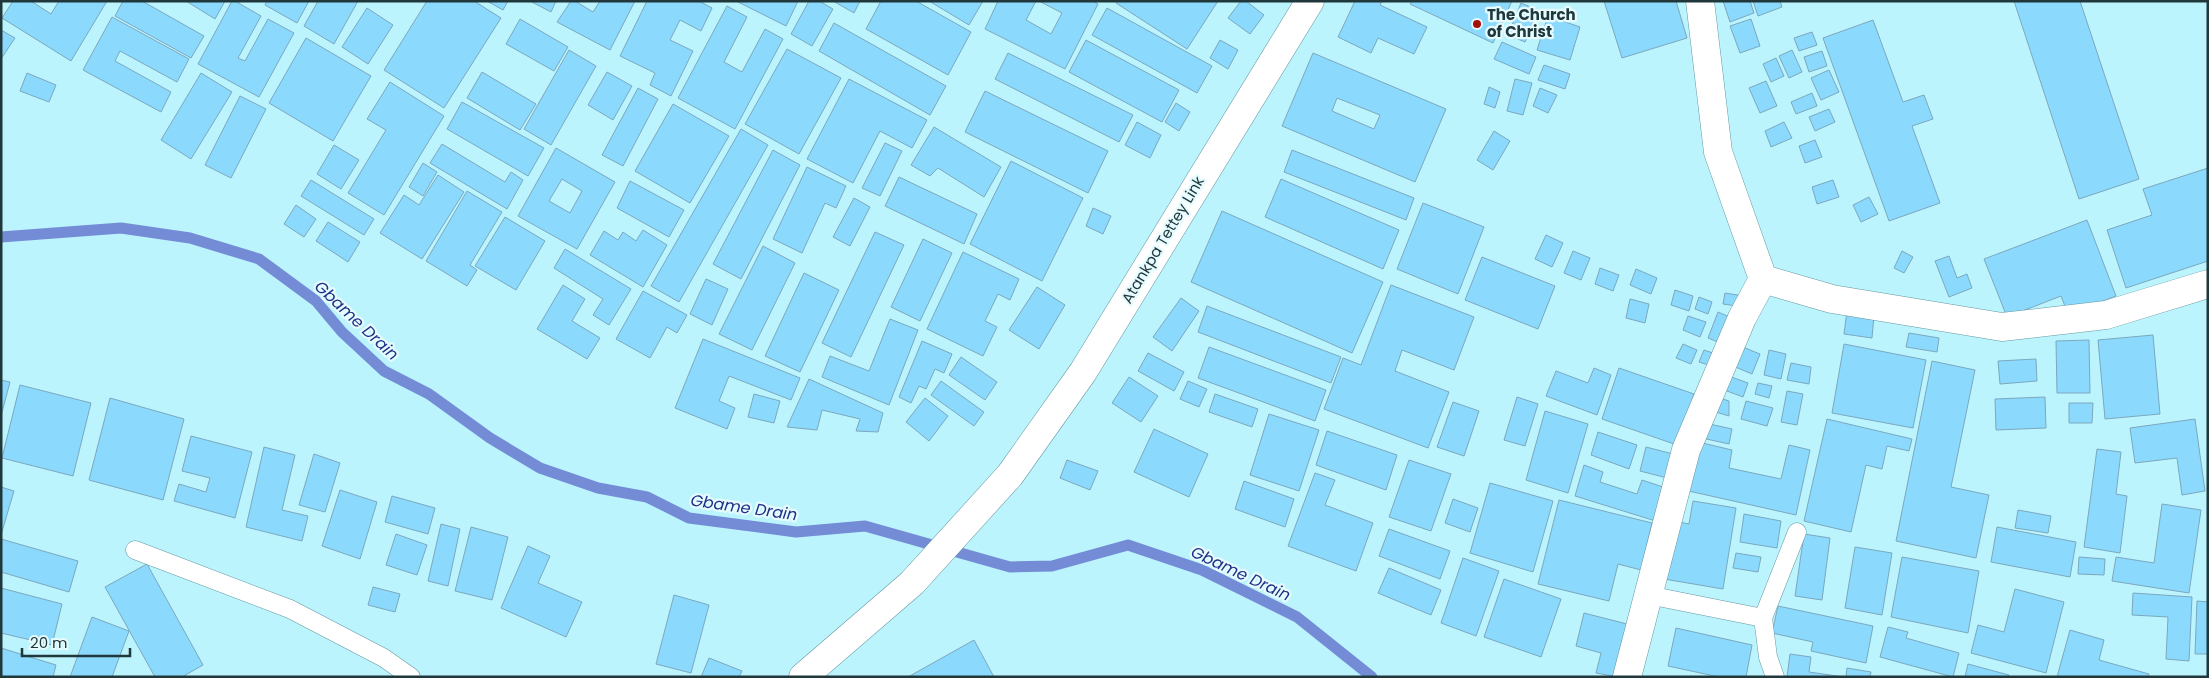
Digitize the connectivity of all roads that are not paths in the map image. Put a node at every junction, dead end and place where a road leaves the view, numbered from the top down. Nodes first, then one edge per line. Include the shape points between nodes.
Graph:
1 (1310, 1) edge
2 (1700, 1) edge
3 (1763, 279) junction
4 (2208, 284) edge
5 (1797, 532) dead end
6 (135, 550) dead end
7 (1648, 595) junction
8 (1763, 618) junction
9 (411, 677) edge
10 (804, 677) edge
11 (1628, 677) edge
12 (1775, 677) edge

1 - 10 street, Atankpa Tettey Link via 1083,372 1010,474 912,583
2 - 3 street via 1718,152
3 - 4 street via 1832,299 2002,327 2106,315
3 - 7 street via 1742,318 1686,450
5 - 8 lane
6 - 9 lane via 290,609 384,658
7 - 8 lane
7 - 11 street
8 - 12 lane via 1768,657

